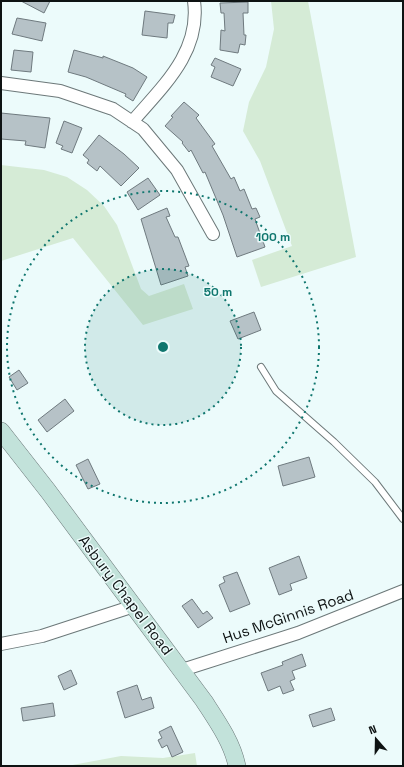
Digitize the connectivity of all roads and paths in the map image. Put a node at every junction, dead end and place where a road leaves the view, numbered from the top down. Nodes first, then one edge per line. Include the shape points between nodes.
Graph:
1 (194, 1) edge
2 (1, 83) edge
3 (132, 122) junction
4 (213, 234) dead end
5 (261, 367) dead end
6 (1, 431) edge
7 (403, 519) edge
8 (403, 591) edge
9 (134, 606) junction
10 (1, 644) edge
11 (182, 670) junction
12 (237, 766) edge

1 - 3 street via 196,12 191,42 176,70
2 - 3 street via 60,91 113,109
3 - 4 street via 143,129 177,170
5 - 7 lane via 276,391 376,482
6 - 9 main road, Asbury Chapel Road
8 - 11 street, Hus McGinnis Road via 321,625
9 - 10 street via 42,636
9 - 11 main road, Asbury Chapel Road
11 - 12 main road, Asbury Chapel Road via 224,731

